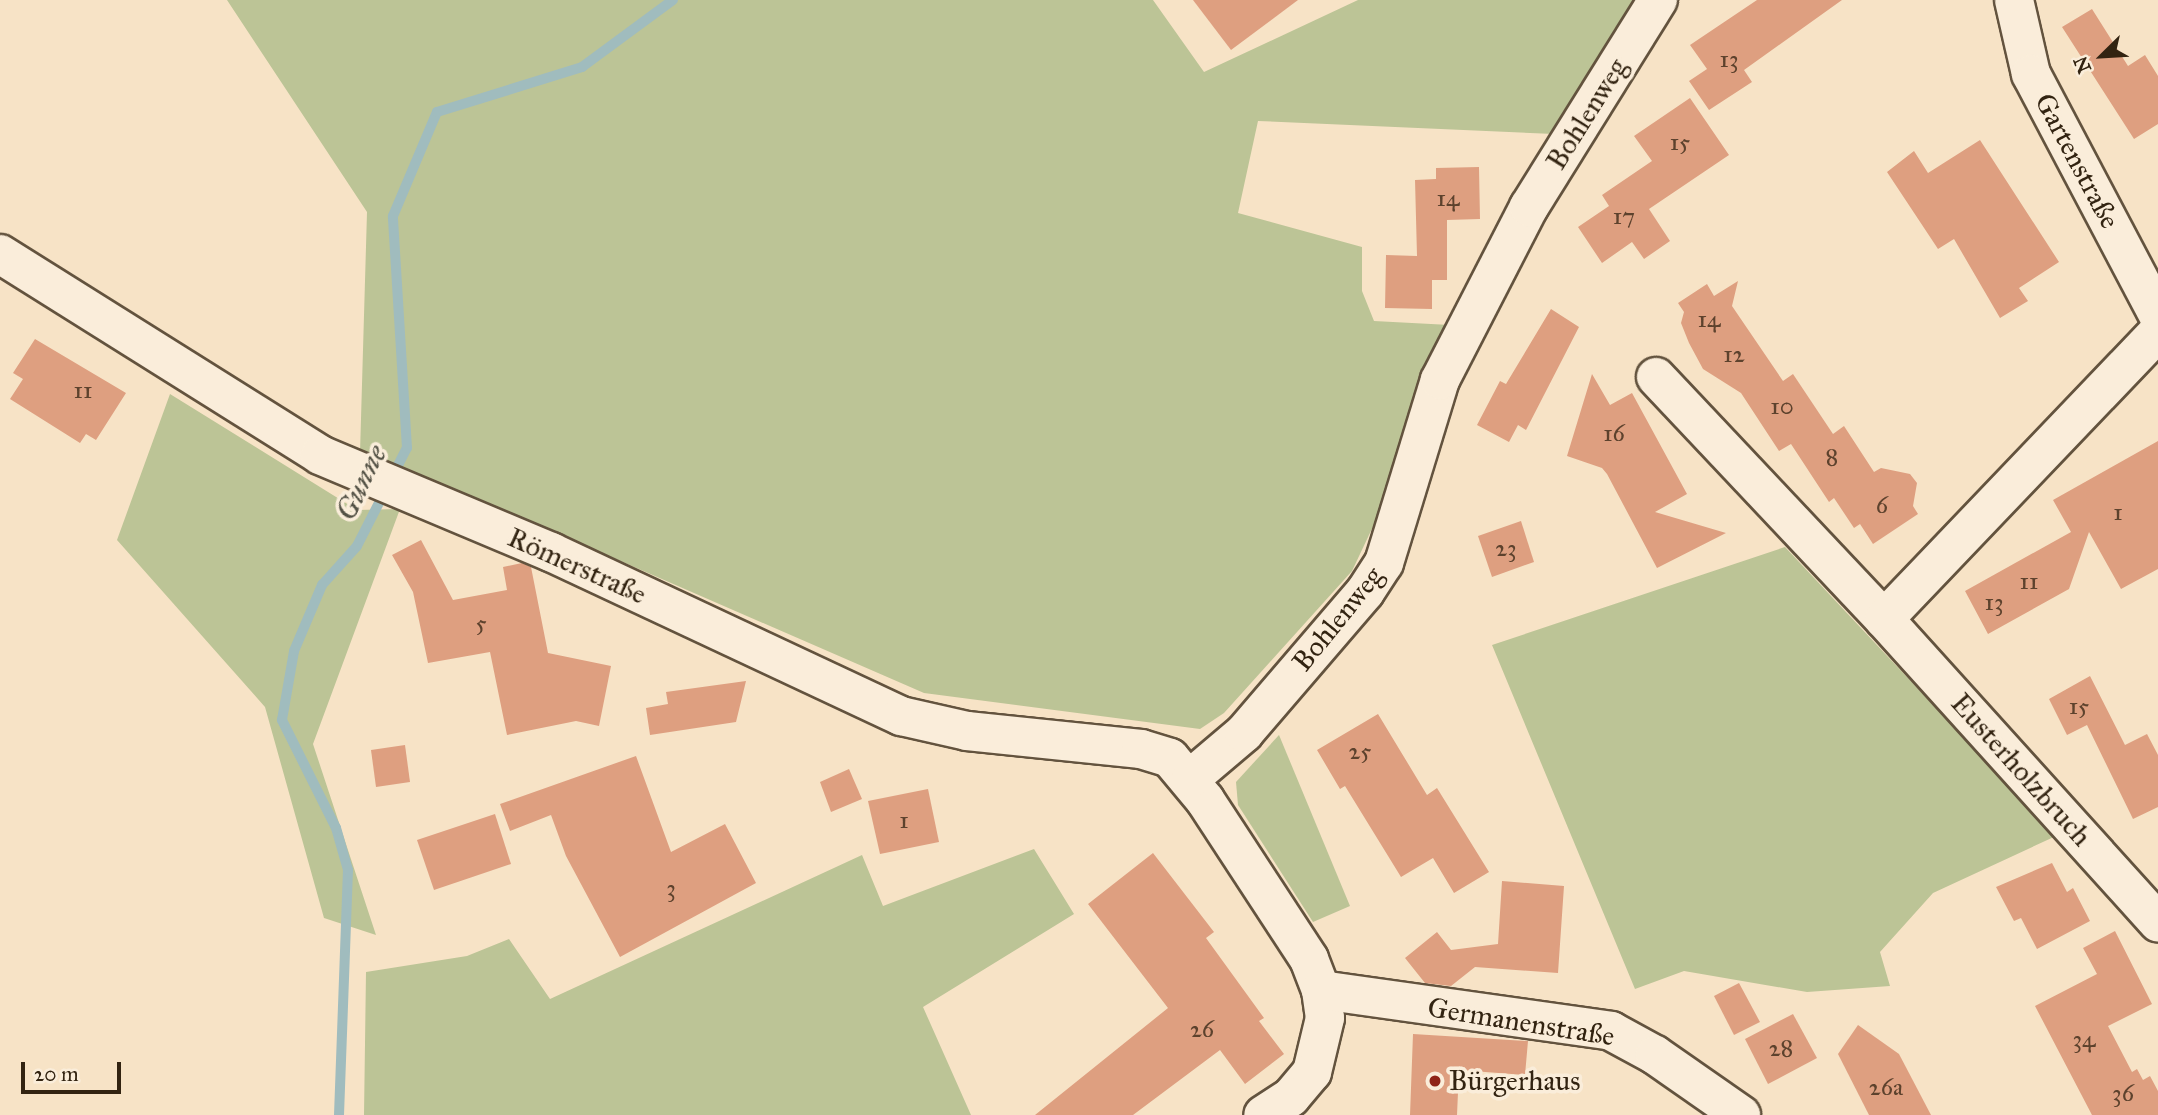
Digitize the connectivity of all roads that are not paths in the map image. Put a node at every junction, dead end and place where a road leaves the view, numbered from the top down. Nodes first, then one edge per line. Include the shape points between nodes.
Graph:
1 (1658, 0) edge
2 (2014, 0) edge
3 (0, 254) edge
4 (2158, 315) edge
5 (2158, 332) edge
6 (1656, 377) dead end
7 (1884, 619) junction
8 (1191, 778) junction
9 (2158, 922) edge
10 (1321, 990) junction
11 (1263, 1115) edge
12 (1741, 1115) edge

1 - 8 street, Bohlenweg via 1529,207 1440,380 1384,563 1365,592 1244,733
2 - 4 street, Gartenstraße via 2031,74
3 - 8 street, Römerstraße via 320,455 370,480 551,552 901,716 967,731 1141,749 1170,758
5 - 7 street
6 - 7 street, Eusterholzbruch
7 - 9 street, Eusterholzbruch
8 - 10 street via 1309,959
10 - 11 street via 1325,1018 1312,1072 1291,1097
10 - 12 street, Germanenstraße via 1611,1031 1656,1055

